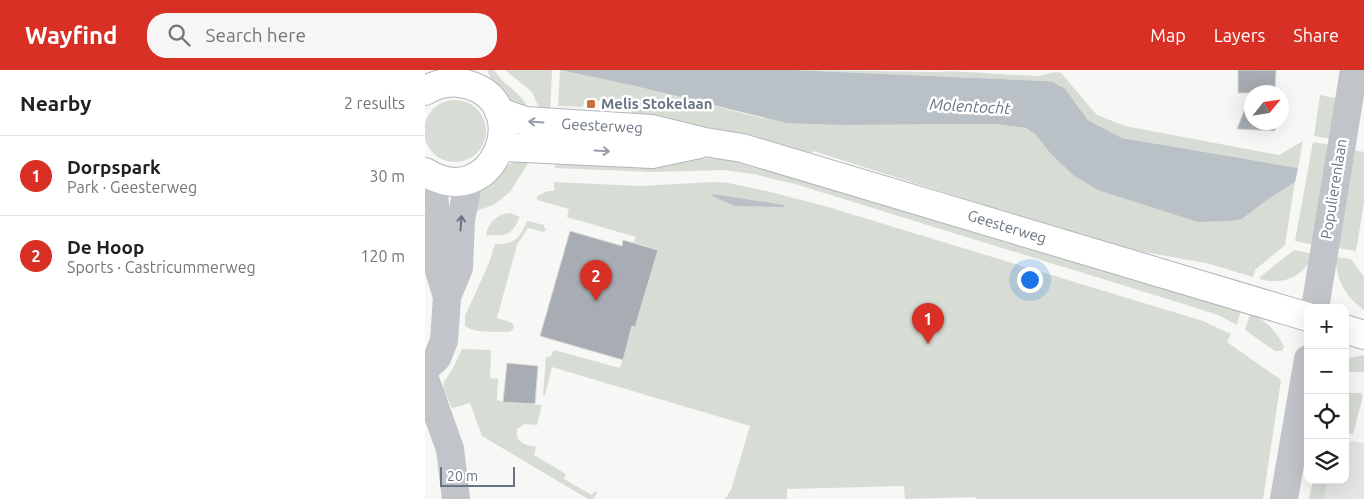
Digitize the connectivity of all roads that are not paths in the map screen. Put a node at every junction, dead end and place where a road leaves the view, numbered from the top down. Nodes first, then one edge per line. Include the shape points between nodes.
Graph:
1 (1354, 70) edge
2 (477, 79) edge
3 (438, 81) edge
4 (499, 112) junction
5 (705, 142) junction
6 (501, 147) junction
7 (429, 174) edge
8 (469, 179) junction
9 (447, 297) junction
10 (1316, 304) edge
11 (1304, 316) edge
12 (1349, 330) edge
13 (1364, 335) edge
14 (425, 369) edge
15 (425, 378) edge
16 (1304, 382) edge
17 (456, 499) edge
18 (1284, 499) edge

1 - 10 street, Populierenlaan
2 - 3 main road
2 - 4 main road
5 -> 4 main road, Geesterweg via 652,129 525,121
4 - 6 main road via 503,134
6 -> 5 main road, Geesterweg via 652,154
5 - 11 main road, Geesterweg via 742,148
6 - 8 main road via 485,170
7 - 8 main road via 447,181
7 - 9 street via 435,204 433,241
9 -> 8 street via 459,268 461,220
9 - 14 street via 443,341 437,358
12 - 13 main road
15 - 17 street via 450,449
16 - 18 street

